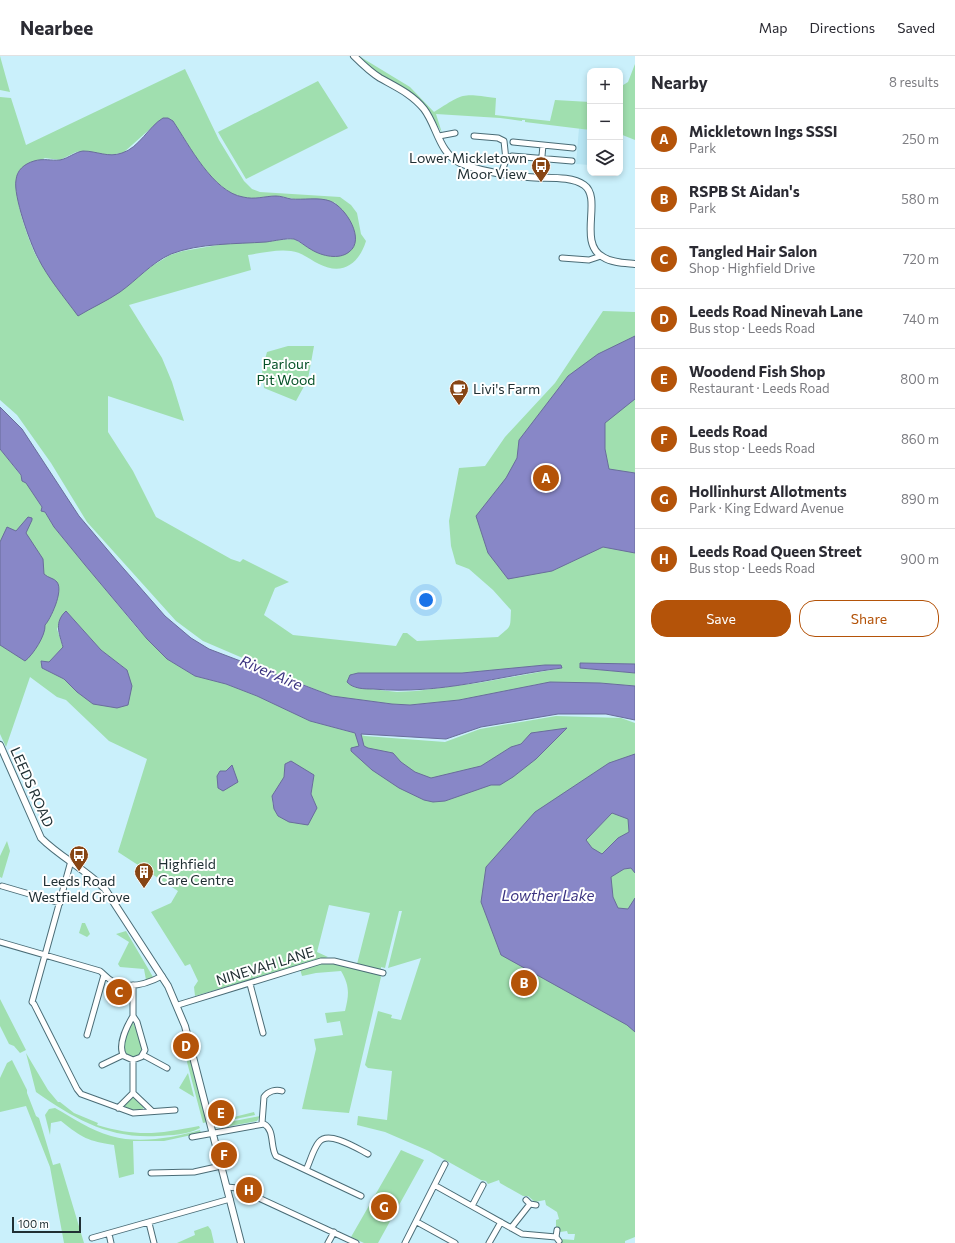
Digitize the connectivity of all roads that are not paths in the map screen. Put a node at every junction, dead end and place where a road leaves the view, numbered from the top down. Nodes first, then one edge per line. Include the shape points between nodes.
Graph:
1 (354, 56) edge
2 (455, 133) dead end
3 (439, 136) junction
4 (474, 136) dead end
5 (513, 142) dead end
6 (543, 145) junction
7 (573, 148) dead end
8 (512, 156) dead end
9 (542, 158) junction
10 (572, 161) dead end
11 (501, 174) junction
12 (540, 178) junction
13 (601, 256) junction
14 (562, 258) dead end
15 (635, 264) edge
16 (0, 748) edge
17 (72, 861) junction
18 (2, 886) dead end
19 (60, 903) junction
20 (0, 942) edge
21 (45, 956) junction
22 (384, 973) dead end
23 (104, 975) junction
24 (162, 976) junction
25 (250, 984) junction
26 (133, 985) junction
27 (178, 1005) junction
28 (133, 1016) junction
29 (263, 1033) dead end
30 (87, 1035) dead end
31 (123, 1055) junction
32 (143, 1055) junction
33 (133, 1060) junction
34 (102, 1065) dead end
35 (167, 1068) dead end
36 (282, 1091) dead end
37 (134, 1093) junction
38 (118, 1108) junction
39 (175, 1110) dead end
40 (152, 1111) junction
41 (262, 1123) junction
42 (213, 1133) junction
43 (192, 1137) dead end
44 (368, 1154) dead end
45 (445, 1164) dead end
46 (222, 1166) junction
47 (306, 1170) junction
48 (152, 1173) dead end
49 (482, 1185) dead end
50 (436, 1186) junction
51 (227, 1187) junction
52 (361, 1196) dead end
53 (230, 1200) junction
54 (531, 1203) dead end
55 (472, 1206) junction
56 (417, 1222) junction
57 (501, 1222) junction
58 (149, 1223) junction
59 (511, 1228) junction
60 (557, 1230) dead end
61 (334, 1232) junction
62 (109, 1234) junction
63 (92, 1238) dead end
64 (111, 1243) edge
65 (154, 1243) edge
66 (241, 1243) edge
67 (328, 1243) edge
68 (356, 1243) edge
69 (405, 1243) edge
70 (455, 1243) edge
71 (489, 1243) edge

1 - 3 street via 375,75 418,102
2 - 3 street
3 - 11 street via 445,151 455,160
4 - 11 street via 504,141 506,160
5 - 6 street
6 - 7 street
6 - 9 street
8 - 9 street
9 - 10 street
9 - 12 street
11 - 12 street
12 - 13 street via 573,181 583,184 589,190 592,240 595,250
13 - 14 street via 589,260
13 - 15 street
16 - 17 street, LEEDS ROAD via 41,838
17 - 19 street
17 - 24 street, LEEDS ROAD via 105,889
18 - 19 street
19 - 21 street
20 - 21 street
21 - 23 street via 100,971
21 - 38 street via 32,1002 81,1094
22 - 25 street, NINEVAH LANE via 328,960
23 - 26 street via 116,983
23 - 30 street
24 - 26 street via 147,984
24 - 27 street, LEEDS ROAD
25 - 27 street, NINEVAH LANE
25 - 29 street
26 - 28 street
27 - 42 street, LEEDS ROAD
28 - 31 street via 128,1022 121,1046
28 - 32 street via 145,1046
31 - 33 street
31 - 34 street
32 - 33 street
32 - 35 street
33 - 37 street
36 - 41 street via 268,1092 264,1097
37 - 38 street
37 - 40 street
38 - 40 street via 133,1113
39 - 40 street
41 - 42 street
41 - 47 street via 269,1127 276,1156
42 - 43 street
42 - 46 street, LEEDS ROAD
44 - 47 street via 327,1137 318,1143
45 - 50 street via 436,1180
46 - 48 street via 194,1172
46 - 51 street, LEEDS ROAD
47 - 52 street
49 - 55 street
50 - 55 street
50 - 56 street
51 - 53 street, LEEDS ROAD
51 - 61 street via 237,1188
53 - 58 street
53 - 66 street, LEEDS ROAD
54 - 59 street
55 - 57 street
56 - 69 street
56 - 70 street
57 - 59 street
57 - 71 street
58 - 62 street
58 - 65 street
59 - 60 street via 527,1235 557,1239
61 - 67 street
61 - 68 street
62 - 63 street
62 - 64 street

